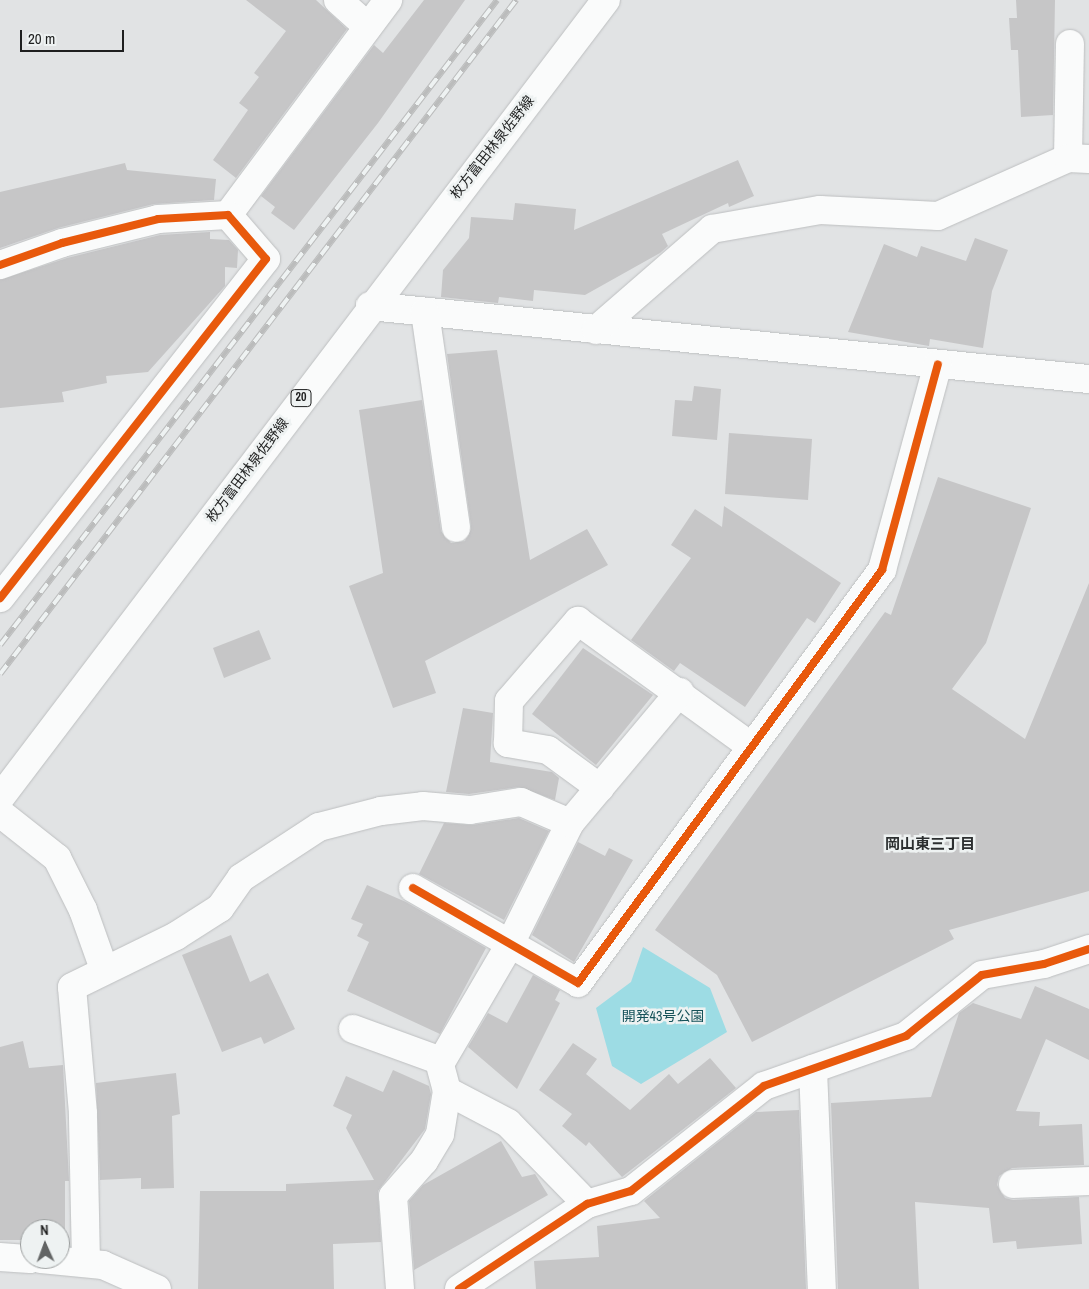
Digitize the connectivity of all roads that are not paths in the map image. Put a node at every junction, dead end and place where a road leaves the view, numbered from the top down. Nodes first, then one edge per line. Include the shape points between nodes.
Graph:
1 (338, 0) edge
2 (388, 0) edge
3 (606, 0) edge
4 (368, 27) junction
5 (1070, 44) dead end
6 (1078, 158) edge
7 (228, 216) junction
8 (0, 265) edge
9 (370, 306) junction
10 (425, 312) junction
11 (596, 330) junction
12 (938, 364) junction
13 (1089, 379) edge
14 (456, 528) dead end
15 (0, 598) edge
16 (680, 692) junction
17 (752, 747) junction
18 (600, 788) junction
19 (0, 798) edge
20 (0, 813) edge
21 (570, 823) junction
22 (413, 888) dead end
23 (510, 944) junction
24 (1089, 949) edge
25 (104, 969) junction
26 (353, 1029) dead end
27 (441, 1061) junction
28 (814, 1069) junction
29 (447, 1091) junction
30 (1089, 1181) edge
31 (1013, 1184) dead end
32 (587, 1204) junction
33 (0, 1257) edge
34 (20, 1258) edge
35 (70, 1266) edge
36 (97, 1272) edge
37 (157, 1289) edge
38 (400, 1289) edge
39 (459, 1289) edge
40 (822, 1289) edge

1 - 4 street
2 - 4 street
3 - 9 street, 枚方富田林泉佐野線 / 20
4 - 7 street
5 - 6 street via 1071,134
6 - 11 street via 938,216 820,210 712,229
7 - 8 street via 158,219 62,243
7 - 15 street via 266,259
9 - 10 street
9 - 19 street, 枚方富田林泉佐野線 / 20
10 - 11 street
10 - 14 street
11 - 12 street
12 - 13 street
12 - 17 street via 882,570
16 - 17 street
16 - 18 street
16 - 18 street via 578,621 509,701 508,743 548,750
17 - 23 street via 578,982
18 - 21 street
20 - 25 street via 57,858 84,910
21 - 23 street
21 - 25 street via 521,802 470,810 423,806 380,810 319,827 242,878 220,908 176,936
22 - 23 street
23 - 27 street
24 - 28 street via 1044,964 982,975 906,1036
25 - 36 street via 72,988
26 - 27 street
27 - 29 street
28 - 32 street via 764,1086 631,1191
28 - 40 street
29 - 32 street via 508,1123
29 - 38 street via 440,1134 424,1161 393,1196
30 - 31 street
32 - 39 street
33 - 34 street
35 - 36 street
36 - 37 street

